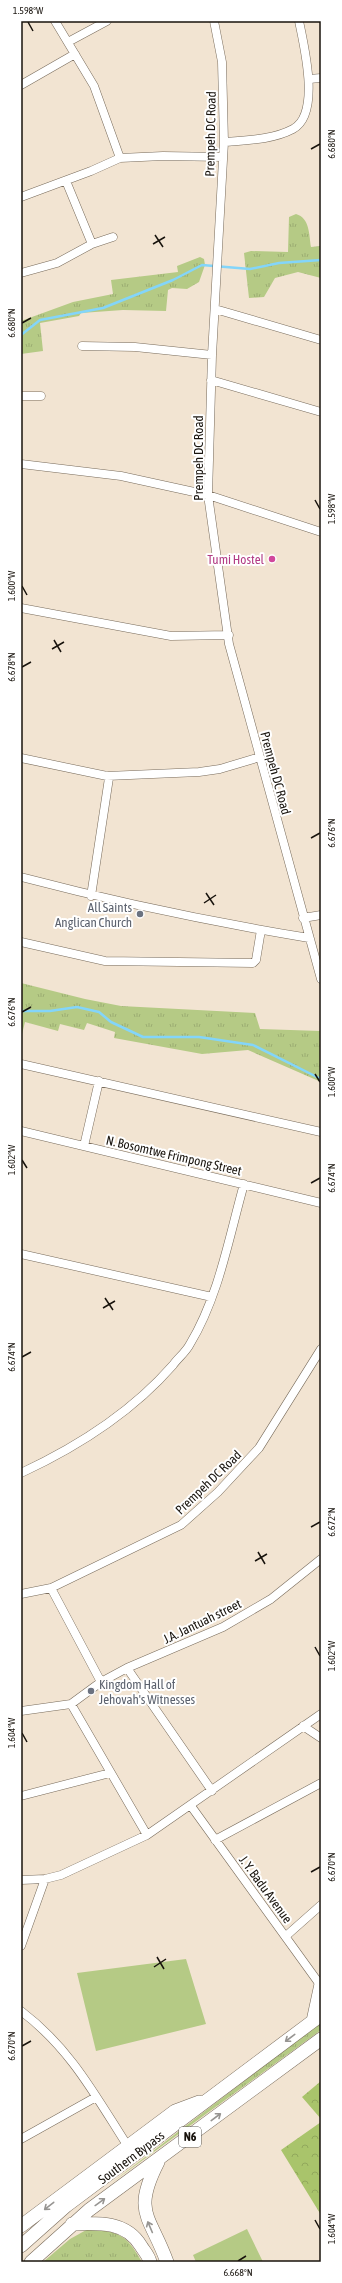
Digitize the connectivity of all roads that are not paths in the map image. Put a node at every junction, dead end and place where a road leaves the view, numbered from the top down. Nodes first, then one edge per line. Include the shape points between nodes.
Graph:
1 (55, 21) edge
2 (107, 21) edge
3 (214, 21) edge
4 (299, 21) edge
5 (68, 42) junction
6 (75, 54) junction
7 (321, 78) edge
8 (309, 79) junction
9 (21, 84) edge
10 (224, 142) junction
11 (223, 157) junction
12 (120, 158) junction
13 (66, 181) junction
14 (21, 197) edge
15 (113, 237) dead end
16 (92, 244) junction
17 (21, 273) edge
18 (215, 309) junction
19 (321, 340) edge
20 (82, 346) dead end
21 (212, 355) junction
22 (211, 380) junction
23 (21, 396) edge
24 (41, 396) dead end
25 (321, 412) edge
26 (21, 464) edge
27 (208, 495) junction
28 (321, 532) edge
29 (21, 608) edge
30 (229, 635) junction
31 (21, 758) edge
32 (260, 758) junction
33 (107, 776) junction
34 (21, 877) edge
35 (91, 896) junction
36 (321, 915) edge
37 (303, 918) junction
38 (261, 930) junction
39 (309, 938) junction
40 (21, 942) edge
41 (321, 978) edge
42 (21, 1064) edge
43 (99, 1081) junction
44 (21, 1131) edge
45 (321, 1132) edge
46 (84, 1146) junction
47 (244, 1184) junction
48 (321, 1203) edge
49 (21, 1254) edge
50 (212, 1298) junction
51 (321, 1349) edge
52 (21, 1473) edge
53 (321, 1559) edge
54 (51, 1588) junction
55 (21, 1594) edge
56 (127, 1668) junction
57 (101, 1682) junction
58 (70, 1704) junction
59 (21, 1711) edge
60 (321, 1714) edge
61 (303, 1726) junction
62 (321, 1738) edge
63 (110, 1773) junction
64 (321, 1783) edge
65 (212, 1791) junction
66 (21, 1796) edge
67 (191, 1806) junction
68 (147, 1835) junction
69 (215, 1840) junction
70 (45, 1879) junction
71 (21, 1880) edge
72 (321, 1905) edge
73 (286, 1936) junction
74 (21, 1946) edge
75 (321, 1984) edge
76 (21, 2012) edge
77 (317, 2018) edge
78 (321, 2039) edge
79 (96, 2097) junction
80 (208, 2099) junction
81 (23, 2135) edge
82 (127, 2145) junction
83 (160, 2159) junction
84 (72, 2224) junction
85 (21, 2226) edge
86 (21, 2246) edge
87 (31, 2262) edge
88 (150, 2262) edge
89 (167, 2262) edge

1 - 5 street
2 - 5 street
3 - 10 street, Prempeh DC Road via 222,62
4 - 8 street
5 - 6 street
6 - 9 street
6 - 12 street via 94,86
7 - 8 street
8 - 10 street via 307,104 302,120 293,129 268,138
10 - 11 street, Prempeh DC Road
11 - 12 street
11 - 18 street, Prempeh DC Road
12 - 13 street
13 - 14 street
13 - 16 street
15 - 16 street
16 - 17 street via 57,263
18 - 19 street
18 - 21 street, Prempeh DC Road
20 - 21 street via 136,347
21 - 22 street, Prempeh DC Road
22 - 25 street
22 - 27 street, Prempeh DC Road
23 - 24 street
26 - 27 street via 121,476
27 - 28 street
27 - 30 street, Prempeh DC Road
29 - 30 street via 171,636
30 - 32 street, Prempeh DC Road
31 - 33 street
32 - 33 street via 199,772
32 - 37 street, Prempeh DC Road
33 - 35 street via 109,778
34 - 35 street
35 - 38 street
36 - 37 street
37 - 39 street, Prempeh DC Road
38 - 39 street
38 - 40 street via 256,960 253,963 105,961
39 - 41 street, Prempeh DC Road
42 - 43 street
43 - 45 street
43 - 46 street
44 - 46 street, N. Bosomtwe Frimpong Street
46 - 47 street, N. Bosomtwe Frimpong Street
47 - 48 street, N. Bosomtwe Frimpong Street
47 - 50 street
49 - 50 street
50 - 52 street via 190,1345 156,1384 118,1417 46,1461
51 - 54 street, Prempeh DC Road via 259,1448 213,1497 181,1525
53 - 56 street, J.A. Jantuah street via 270,1599 223,1627
54 - 55 street, Prempeh DC Road
54 - 57 street
56 - 57 street, J.A. Jantuah street
56 - 65 street
57 - 58 street, J.A. Jantuah street
58 - 59 street
58 - 63 street
60 - 61 street
61 - 62 street
61 - 65 street
63 - 66 street
63 - 68 street
64 - 69 street
65 - 67 street
67 - 68 street
67 - 69 street, J. Y. Badu Avenue
68 - 70 street via 61,1875
69 - 73 street, J. Y. Badu Avenue
70 - 71 street
70 - 74 street
72 - 73 street
73 - 75 street, J. Y. Badu Avenue
75 - 77 highway
76 - 79 street via 41,2026 62,2047
77 -> 80 highway, Southern Bypass / N6
83 -> 78 highway, Southern Bypass / N6
79 - 81 street
79 - 82 street
80 - 82 highway via 175,2111
80 - 86 highway, Southern Bypass / N6 via 66,2206
82 -> 85 highway
84 -> 83 highway, Southern Bypass / N6
89 -> 83 highway via 148,2224 144,2199 149,2180
84 - 87 highway, Southern Bypass / N6
84 - 88 highway via 112,2224 125,2229 136,2236

